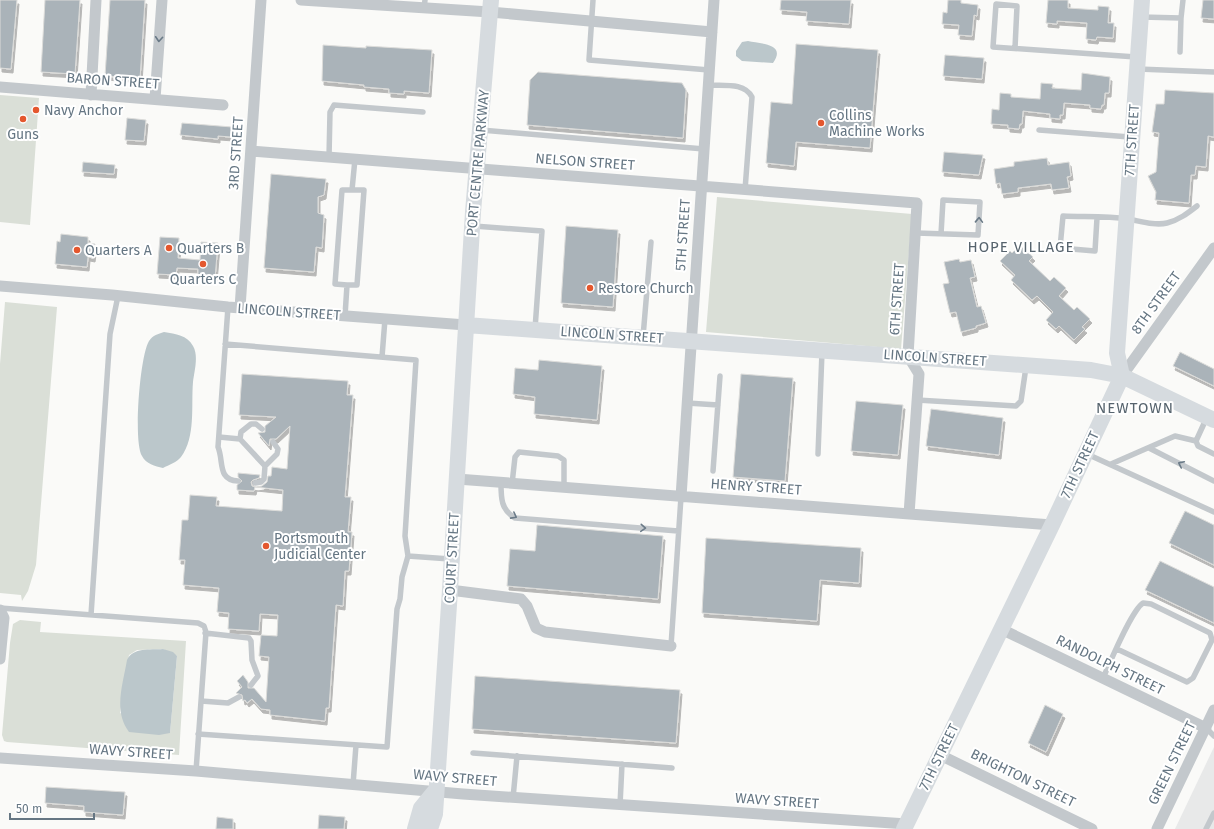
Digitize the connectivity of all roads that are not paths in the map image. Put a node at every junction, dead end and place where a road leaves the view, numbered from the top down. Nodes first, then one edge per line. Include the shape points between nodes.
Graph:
1 (96, 0) edge
2 (162, 0) edge
3 (261, 0) edge
4 (301, 0) edge
5 (593, 0) edge
6 (714, 0) edge
7 (1142, 0) edge
8 (1182, 0) edge
9 (324, 1) edge
10 (425, 4) edge
11 (490, 6) edge
12 (1141, 17) junction
13 (1181, 18) junction
14 (592, 21) junction
15 (712, 32) junction
16 (1015, 48) junction
17 (1180, 52) dead end
18 (1138, 63) junction
19 (709, 70) junction
20 (1214, 72) edge
21 (708, 85) junction
22 (0, 87) edge
23 (91, 95) junction
24 (155, 99) junction
25 (223, 104) dead end
26 (423, 112) dead end
27 (481, 130) junction
28 (1039, 130) dead end
29 (1132, 137) junction
30 (704, 149) junction
31 (251, 151) junction
32 (329, 157) junction
33 (355, 159) junction
34 (478, 169) junction
35 (702, 186) junction
36 (352, 190) junction
37 (745, 190) junction
38 (918, 203) joint
39 (1197, 206) dead end
40 (1097, 218) junction
41 (1127, 219) junction
42 (472, 226) junction
43 (916, 233) junction
44 (941, 234) junction
45 (651, 242) dead end
46 (1214, 248) edge
47 (1210, 263) edge
48 (347, 285) junction
49 (0, 286) edge
50 (118, 296) junction
51 (228, 307) junction
52 (240, 308) junction
53 (345, 316) junction
54 (385, 319) junction
55 (466, 325) junction
56 (535, 330) junction
57 (643, 337) junction
58 (691, 341) junction
59 (225, 344) junction
60 (823, 350) junction
61 (908, 356) junction
62 (382, 357) junction
63 (1026, 365) junction
64 (720, 376) dead end
65 (1122, 376) junction
66 (917, 400) junction
67 (687, 403) junction
68 (718, 405) junction
69 (1210, 418) edge
70 (262, 429) dead end
71 (219, 437) junction
72 (240, 439) junction
73 (1196, 441) junction
74 (273, 442) dead end
75 (1149, 448) junction
76 (1085, 453) junction
77 (818, 454) dead end
78 (1214, 454) edge
79 (1111, 464) junction
80 (265, 466) junction
81 (712, 471) dead end
82 (457, 479) junction
83 (238, 481) dead end
84 (1214, 481) edge
85 (255, 483) dead end
86 (501, 483) junction
87 (512, 484) junction
88 (564, 488) junction
89 (681, 497) junction
90 (1214, 512) edge
91 (909, 514) junction
92 (1052, 525) junction
93 (678, 531) junction
94 (408, 556) junction
95 (452, 559) junction
96 (450, 590) junction
97 (0, 609) edge
98 (91, 615) junction
99 (1001, 629) junction
100 (206, 633) junction
101 (1213, 640) edge
102 (671, 646) joint
103 (1117, 649) junction
104 (0, 659) edge
105 (1103, 678) junction
106 (251, 685) dead end
107 (239, 697) dead end
108 (201, 701) junction
109 (1214, 710) edge
110 (1206, 728) junction
111 (198, 734) junction
112 (1214, 736) edge
113 (356, 745) junction
114 (473, 753) dead end
115 (940, 755) junction
116 (517, 756) junction
117 (0, 758) edge
118 (622, 764) junction
119 (672, 768) dead end
120 (196, 771) junction
121 (353, 785) junction
122 (435, 791) junction
123 (513, 798) junction
124 (620, 805) junction
125 (1214, 813) edge
126 (906, 827) edge
127 (415, 829) edge
128 (430, 829) edge
129 (1092, 829) edge
130 (1157, 829) edge
131 (1206, 829) edge

1 - 23 street
2 -> 24 street
3 - 31 street, 3RD STREET
4 - 9 street
5 - 14 lane
6 - 15 street, 5TH STREET
7 - 12 street, 7TH STREET
8 - 13 lane
9 - 10 street
10 - 11 street
11 - 14 street
11 - 27 street, PORT CENTRE PARKWAY
12 - 13 lane
12 - 18 street, 7TH STREET
13 - 17 lane
14 - 15 street
14 - 19 lane via 589,60
15 - 19 street, 5TH STREET
16 - 16 lane via 994,47 996,4 1017,6
16 - 18 lane
18 - 20 lane
18 - 29 street, 7TH STREET
19 - 21 street, 5TH STREET
21 - 30 street, 5TH STREET
21 - 37 lane via 740,86 748,90 752,97
22 - 23 street, BARON STREET
23 - 24 street, BARON STREET
24 - 25 street, BARON STREET
26 - 32 lane via 334,105 330,112
27 - 30 lane
27 - 34 street, PORT CENTRE PARKWAY
28 - 29 lane
29 - 41 street, 7TH STREET
30 - 35 street, 5TH STREET
31 - 32 street, NELSON STREET
31 - 52 street, 3RD STREET
32 - 33 street, NELSON STREET
33 - 34 street, NELSON STREET
33 - 36 lane
34 - 35 street, NELSON STREET
34 - 42 street, PORT CENTRE PARKWAY
35 - 37 street, NELSON STREET
35 - 58 street, 5TH STREET
36 - 48 lane via 342,190 335,284
36 - 48 lane via 364,190 357,285
37 - 38 street, NELSON STREET
38 - 43 street, 6TH STREET
39 - 41 lane via 1181,218 1166,223
40 - 40 lane via 1062,216 1060,248 1095,251
40 - 41 lane
41 - 65 street, 7TH STREET via 1117,353
42 - 55 street, PORT CENTRE PARKWAY
42 - 56 lane via 542,231
43 - 44 lane
43 - 61 street, 6TH STREET
44 -> 44 lane via 978,236 980,202 943,200
45 - 57 lane
46 - 47 street, 8TH STREET
47 - 65 street, 8TH STREET
48 - 53 lane
49 - 50 street, LINCOLN STREET
50 - 51 street, LINCOLN STREET
50 - 98 lane via 110,334
51 - 52 street, LINCOLN STREET
51 - 59 lane
52 - 53 street, LINCOLN STREET
53 - 54 street, LINCOLN STREET
54 - 55 street, LINCOLN STREET
54 - 62 lane
55 - 56 street, LINCOLN STREET
55 - 82 street, COURT STREET
56 - 57 street, LINCOLN STREET
57 - 58 street, LINCOLN STREET
58 - 60 street, LINCOLN STREET
58 - 67 street, 5TH STREET
59 - 62 lane
59 - 71 lane
60 - 61 street, LINCOLN STREET
60 - 77 lane
61 - 63 street, LINCOLN STREET
61 - 66 street via 918,374
62 - 94 lane via 416,360 405,536
63 - 65 street, LINCOLN STREET via 1091,370
63 - 66 lane via 1021,401 1016,406
64 - 68 lane
65 - 69 street, LINCOLN STREET
65 - 76 street, 7TH STREET
66 - 91 street
67 - 68 lane
67 - 89 street, 5TH STREET
68 - 81 lane
69 - 73 lane
70 - 72 lane via 256,424 251,424 241,432
71 - 72 lane
71 - 83 lane via 222,474 227,479
72 - 80 lane
73 - 75 lane via 1175,436
73 - 78 lane via 1198,446
74 - 80 lane via 278,454
75 - 79 lane
84 -> 75 lane
76 - 79 lane
76 - 92 street, 7TH STREET
79 - 90 lane
80 - 85 lane via 264,479
82 - 86 street, HENRY STREET
82 - 95 street, COURT STREET
86 - 87 street, HENRY STREET
86 -> 93 lane via 501,501 515,518
87 - 88 street, HENRY STREET
87 - 88 lane via 515,457 519,452 562,458 565,464
88 - 89 street, HENRY STREET
89 - 91 street, HENRY STREET
89 - 93 lane
91 - 92 street, HENRY STREET
92 - 99 street, 7TH STREET
93 - 102 lane
94 - 95 lane
94 - 113 lane via 397,610 387,747
95 - 96 street, COURT STREET
96 - 102 street via 521,599 527,606 536,628 545,632
96 - 122 street, COURT STREET
97 - 98 lane
97 - 104 street via 4,618
98 - 100 lane via 198,623 204,626
99 - 105 street, RANDOLPH STREET
99 - 115 street, 7TH STREET
100 - 106 lane via 249,638 252,642 252,660 258,676
100 - 108 lane
101 - 103 lane via 1193,678 1187,682
101 - 103 lane via 1210,633 1143,603 1136,609
103 - 105 lane
105 - 110 street, RANDOLPH STREET
107 - 108 lane via 228,703
108 - 111 lane
109 - 110 street, GREEN STREET
110 - 112 lane
110 - 130 street, GREEN STREET
111 - 113 lane
111 - 120 lane
113 - 121 lane
114 - 116 lane
115 - 126 street, 7TH STREET
115 - 129 street, BRIGHTON STREET
116 - 118 lane
116 - 123 lane
117 - 120 street, WAVY STREET
118 - 119 lane
118 - 124 lane
120 - 121 street, WAVY STREET
121 - 122 street, WAVY STREET
122 - 123 street, WAVY STREET
122 - 127 street via 421,808
122 - 128 street, COURT STREET via 434,814
123 - 124 street, WAVY STREET
124 - 126 street, WAVY STREET
125 - 131 lane

